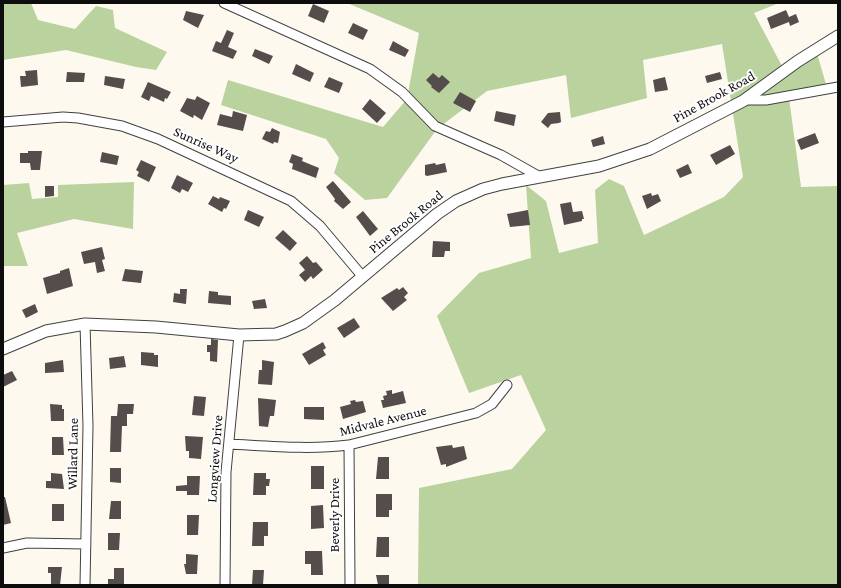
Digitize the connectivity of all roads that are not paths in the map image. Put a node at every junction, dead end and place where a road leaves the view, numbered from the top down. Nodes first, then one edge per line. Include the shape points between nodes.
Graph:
1 (224, 3) edge
2 (838, 36) edge
3 (838, 87) edge
4 (745, 100) junction
5 (3, 122) edge
6 (540, 177) junction
7 (363, 277) junction
8 (86, 324) junction
9 (239, 335) junction
10 (3, 348) edge
11 (507, 385) dead end
12 (229, 444) junction
13 (349, 445) junction
14 (86, 544) junction
15 (3, 548) edge
16 (85, 585) edge
17 (225, 585) edge
18 (350, 585) edge

1 - 6 street via 370,69 402,92 435,126 501,155
2 - 4 street, Pine Brook Road
3 - 4 street via 766,100
4 - 6 street, Pine Brook Road via 645,151 599,166
5 - 7 street, Sunrise Way via 78,118 122,126 158,139 291,201 320,226
6 - 7 street, Pine Brook Road via 483,189 456,201
7 - 9 street, Pine Brook Road via 320,312 294,328 276,334
8 - 9 street, Pine Brook Road via 156,327
8 - 10 street, Pine Brook Road via 46,331
8 - 14 street, Willard Lane
9 - 12 street, Longview Drive
11 - 13 street, Midvale Avenue via 492,404 476,412
12 - 13 street, Midvale Avenue via 298,448
12 - 17 street, Longview Drive via 226,472
13 - 18 street, Beverly Drive
14 - 15 street via 27,543
14 - 16 street, Willard Lane

